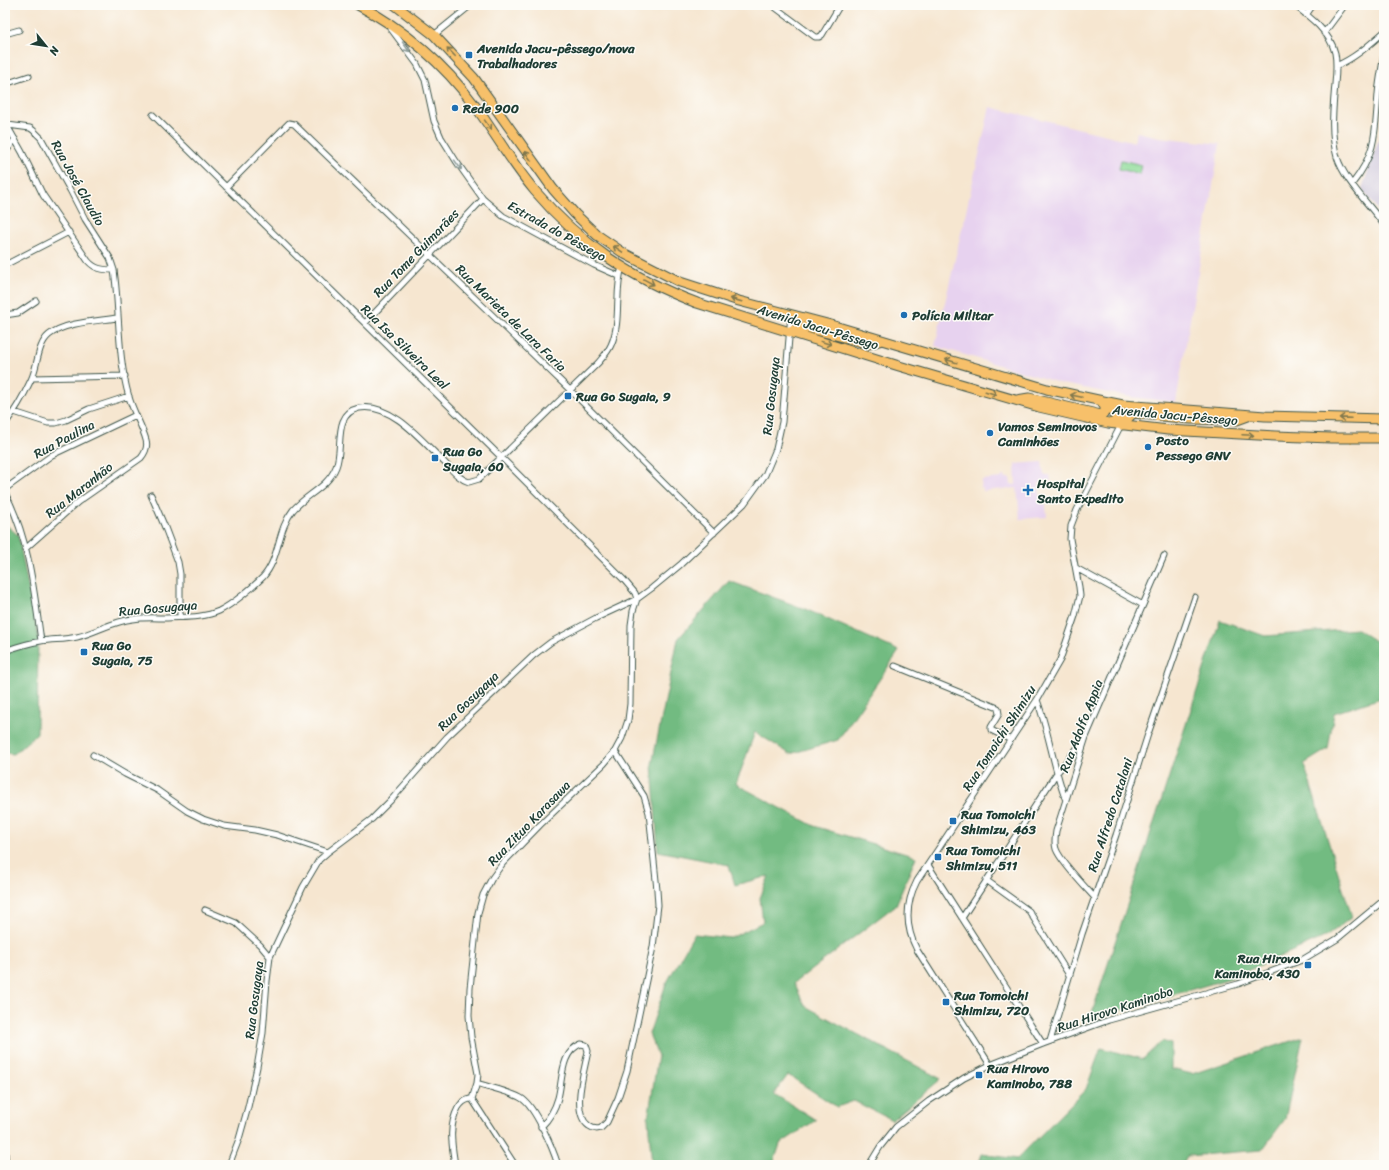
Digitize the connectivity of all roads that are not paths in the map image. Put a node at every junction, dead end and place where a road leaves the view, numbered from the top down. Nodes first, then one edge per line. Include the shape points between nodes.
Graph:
1 (358, 5) edge
2 (395, 5) edge
3 (471, 5) edge
4 (772, 5) edge
5 (840, 5) edge
6 (1294, 5) edge
7 (1313, 5) edge
8 (1345, 5) edge
9 (1306, 14) junction
10 (381, 18) junction
11 (19, 30) dead end
12 (1384, 32) edge
13 (1324, 33) junction
14 (5, 34) edge
15 (434, 34) junction
16 (1384, 54) edge
17 (1336, 66) junction
18 (29, 76) dead end
19 (5, 84) edge
20 (153, 115) dead end
21 (6, 124) edge
22 (15, 139) junction
23 (5, 153) edge
24 (1352, 184) junction
25 (226, 187) junction
26 (483, 199) junction
27 (1384, 225) edge
28 (69, 232) junction
29 (430, 255) junction
30 (5, 265) edge
31 (114, 270) junction
32 (620, 272) junction
33 (36, 301) dead end
34 (715, 308) junction
35 (774, 310) junction
36 (791, 314) junction
37 (5, 315) edge
38 (117, 318) junction
39 (365, 323) junction
40 (789, 331) junction
41 (882, 340) junction
42 (125, 376) junction
43 (32, 378) junction
44 (570, 390) junction
45 (129, 396) junction
46 (1015, 400) junction
47 (1101, 402) junction
48 (14, 412) junction
49 (136, 415) junction
50 (1251, 415) junction
51 (1213, 420) junction
52 (1384, 420) edge
53 (6, 421) edge
54 (1121, 425) junction
55 (1139, 428) junction
56 (1384, 438) edge
57 (146, 450) joint
58 (502, 458) junction
59 (5, 489) edge
60 (5, 493) edge
61 (151, 496) dead end
62 (714, 533) junction
63 (25, 549) junction
64 (1164, 556) dead end
65 (1076, 568) junction
66 (1195, 597) dead end
67 (637, 598) junction
68 (1143, 605) junction
69 (180, 618) junction
70 (41, 641) junction
71 (5, 651) edge
72 (895, 666) dead end
73 (1037, 700) junction
74 (1086, 737) junction
75 (1011, 740) junction
76 (615, 751) junction
77 (93, 755) dead end
78 (1056, 774) junction
79 (1065, 798) junction
80 (328, 852) junction
81 (928, 865) junction
82 (986, 880) junction
83 (1095, 898) junction
84 (1384, 900) edge
85 (205, 910) dead end
86 (962, 918) junction
87 (270, 957) junction
88 (1069, 975) junction
89 (1050, 1041) junction
90 (1043, 1044) junction
91 (990, 1065) junction
92 (477, 1083) junction
93 (471, 1099) junction
94 (541, 1127) junction
95 (5, 1153) edge
96 (6, 1165) edge
97 (229, 1165) edge
98 (456, 1165) edge
99 (515, 1165) edge
100 (558, 1165) edge
101 (869, 1165) edge

1 - 10 highway, Avenida Jacu-Pêssego
2 - 15 highway, Avenida Jacu-Pêssego
3 - 15 street
4 - 5 street via 815,37 822,35
6 - 9 street
7 - 9 street
8 - 13 street
9 - 13 street
10 -> 26 street, Estrada do Pêssego via 418,64 441,137
10 -> 32 highway, Avenida Jacu-Pêssego via 423,48 458,84 534,190 559,218
11 - 14 street
12 - 17 street via 1352,59
13 - 17 street via 1333,48
35 -> 15 highway, Avenida Jacu-Pêssego via 680,282 625,254 597,235 553,190 474,78
16 - 24 street via 1374,144 1362,170
17 - 24 street via 1333,135 1337,158
18 - 19 street
20 - 25 street, Rua Isa Silveira Leal
21 - 22 street, Rua José Claudio
21 - 31 street, Rua José Claudio via 30,128 41,138 85,219 110,258
22 - 23 street
22 - 28 street, Rua José Claudio via 36,183
24 - 27 street
25 - 29 street, Rua Marieta de Lara Faria via 289,123 296,125
25 - 39 street, Rua Isa Silveira Leal
26 - 29 street, Rua Tome Guimarães
26 - 32 street, Estrada do Pêssego via 504,216 594,265
28 - 30 street
28 - 31 street, Rua José Claudio via 92,267
29 - 39 street, Rua Tome Guimarães
29 - 44 street, Rua Marieta de Lara Faria
31 - 38 street, Rua José Claudio
32 -> 34 highway, Avenida Jacu-Pêssego
32 - 44 street, Rua Gosugaya via 616,329 611,345 598,363
33 - 37 street via 18,313
34 - 35 highway via 732,308 778,322 782,317
34 - 40 highway, Avenida Jacu-Pêssego
35 - 36 highway, Avenida Jacu-Pêssego
36 - 40 street, Rua Gosugaya
36 - 41 highway, Avenida Jacu-Pêssego
38 - 42 street, Rua José Claudio
38 - 43 street via 75,324 50,334 43,343
39 - 58 street, Rua Isa Silveira Leal
40 - 41 highway via 805,327 869,344
40 -> 46 highway, Avenida Jacu-Pêssego
40 - 62 street, Rua Gosugaya via 782,422 776,450 756,489
47 -> 41 highway, Avenida Jacu-Pêssego via 1047,389
42 - 43 street
42 - 45 street, Rua José Claudio
43 - 48 street
44 - 58 street, Rua Gosugaya
44 - 62 street, Rua Marieta de Lara Faria
45 - 48 street via 56,423 44,422
45 - 49 street, Rua José Claudio
46 - 47 highway via 1028,398 1101,415 1106,410
46 - 54 highway, Avenida Jacu-Pêssego
47 - 50 highway, Avenida Jacu-Pêssego
47 - 54 highway via 1111,409
48 - 53 street
49 - 57 street, Rua José Claudio via 148,446
49 - 59 street, Rua Paulina via 52,455
50 - 51 highway via 1237,420
52 -> 50 highway, Avenida Jacu-Pêssego
51 - 54 highway via 1133,413
51 - 55 highway via 1201,422 1140,417 1136,421
54 - 55 highway, Avenida Jacu-Pêssego
54 - 65 street, Rua Tomoichi Shimizu via 1071,526 1070,539
55 -> 56 highway, Avenida Jacu-Pêssego via 1283,437
57 - 63 street, Rua Maranhão via 141,458 78,502
58 - 67 street, Rua Isa Silveira Leal via 624,580
58 - 69 street, Rua Gosugaya via 479,479 468,482 397,418 388,413 365,408 351,411 342,422 334,472 323,486 292,511 281,532 270,567 262,577 236,600 218,611
60 - 63 street via 12,506
61 - 69 street via 178,562
62 - 67 street, Rua Gosugaya via 680,565
63 - 70 street
64 - 68 street, Rua Adolfo Appia
65 - 68 street
65 - 73 street, Rua Tomoichi Shimizu via 1080,596 1076,616 1058,664
66 - 83 street, Rua Alfredo Catalani
67 - 76 street, Rua Zituo Karasawa via 631,625 628,720
67 - 80 street, Rua Gosugaya via 551,642 534,655 447,737 372,819
68 - 74 street, Rua Adolfo Appia
69 - 70 street, Rua Gosugaya via 133,619 76,637
70 - 71 street, Rua Gosugaya
72 - 75 street via 998,708 999,714 991,730
73 - 75 street, Rua Tomoichi Shimizu
73 - 78 street via 1045,722
74 - 78 street
74 - 79 street, Rua Adolfo Appia
75 - 81 street, Rua Tomoichi Shimizu
76 - 92 street, Rua Zituo Karasawa via 503,863 483,896 478,912 470,988 470,1023 478,1074
76 - 94 street via 644,796 649,813 658,890 653,947 627,1071 607,1122 601,1128 595,1129 587,1124 582,1114 580,1089 588,1051 586,1045 581,1044 573,1048 565,1061 555,1106
77 - 80 street via 203,818 224,826 276,835
78 - 79 street
78 - 82 street
79 - 83 street, Rua Adolfo Appia via 1056,830 1055,846 1062,859
80 - 87 street, Rua Gosugaya via 319,860 306,882
81 - 86 street
81 - 91 street, Rua Tomoichi Shimizu via 914,887 909,903 908,924 911,938
82 - 86 street
82 - 88 street via 1029,911
83 - 88 street, Rua Alfredo Catalani
84 - 89 street, Rua Hirovo Kaminobo via 1337,939 1302,960 1238,984 1109,1020
85 - 87 street via 236,923
86 - 90 street
87 - 97 street, Rua Gosugaya via 263,1033 257,1066 246,1113
88 - 89 street, Rua Alfredo Catalani
89 - 90 street, Rua Hirovo Kaminobo
90 - 91 street, Rua Hirovo Kaminobo
91 - 101 street, Rua Hirovo Kaminobo via 952,1085 896,1127
92 - 93 street, Rua Zituo Karasawa
92 - 94 street via 522,1099 531,1108
93 - 98 street, Rua Zituo Karasawa via 463,1101 452,1122 452,1144
93 - 99 street
94 - 100 street
95 - 96 street

